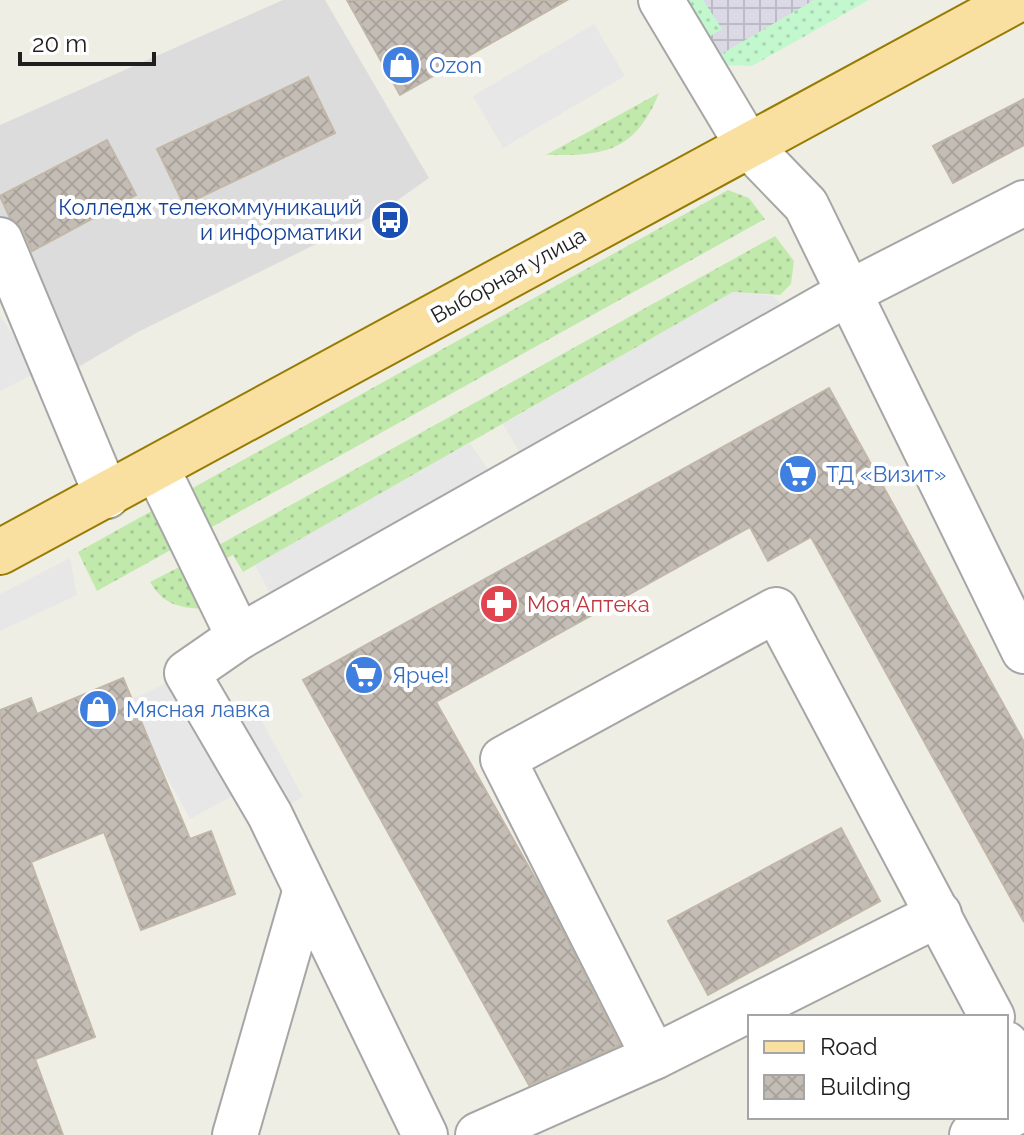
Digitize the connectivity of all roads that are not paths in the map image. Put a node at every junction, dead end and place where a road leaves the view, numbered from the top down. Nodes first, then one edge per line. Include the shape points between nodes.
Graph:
1 (661, 0) edge
2 (1000, 4) edge
3 (747, 144) junction
4 (1024, 203) edge
5 (0, 240) edge
6 (850, 292) junction
7 (13, 316) edge
8 (157, 469) junction
9 (107, 496) junction
10 (0, 552) edge
11 (239, 637) junction
12 (1024, 651) edge
13 (305, 892) junction
14 (939, 914) junction
15 (991, 1015) edge
16 (1008, 1048) edge
17 (654, 1057) junction
18 (1024, 1079) edge
19 (1003, 1119) edge
20 (235, 1135) edge
21 (425, 1135) edge
22 (478, 1135) edge
23 (972, 1135) edge

1 - 3 street
2 - 3 main road, Выборная улица
3 - 6 street via 806,205
3 - 8 main road, Выборная улица
4 - 6 street
5 - 7 street
6 - 11 street
6 - 12 street
7 - 9 street
8 - 9 main road, Выборная улица
8 - 11 street
9 - 10 main road, Выборная улица
11 - 13 street via 187,673 270,815
13 - 20 street
13 - 21 street
14 - 15 street
14 - 17 street
14 - 17 street via 776,610 503,759
16 - 18 street
17 - 22 street
19 - 23 street

